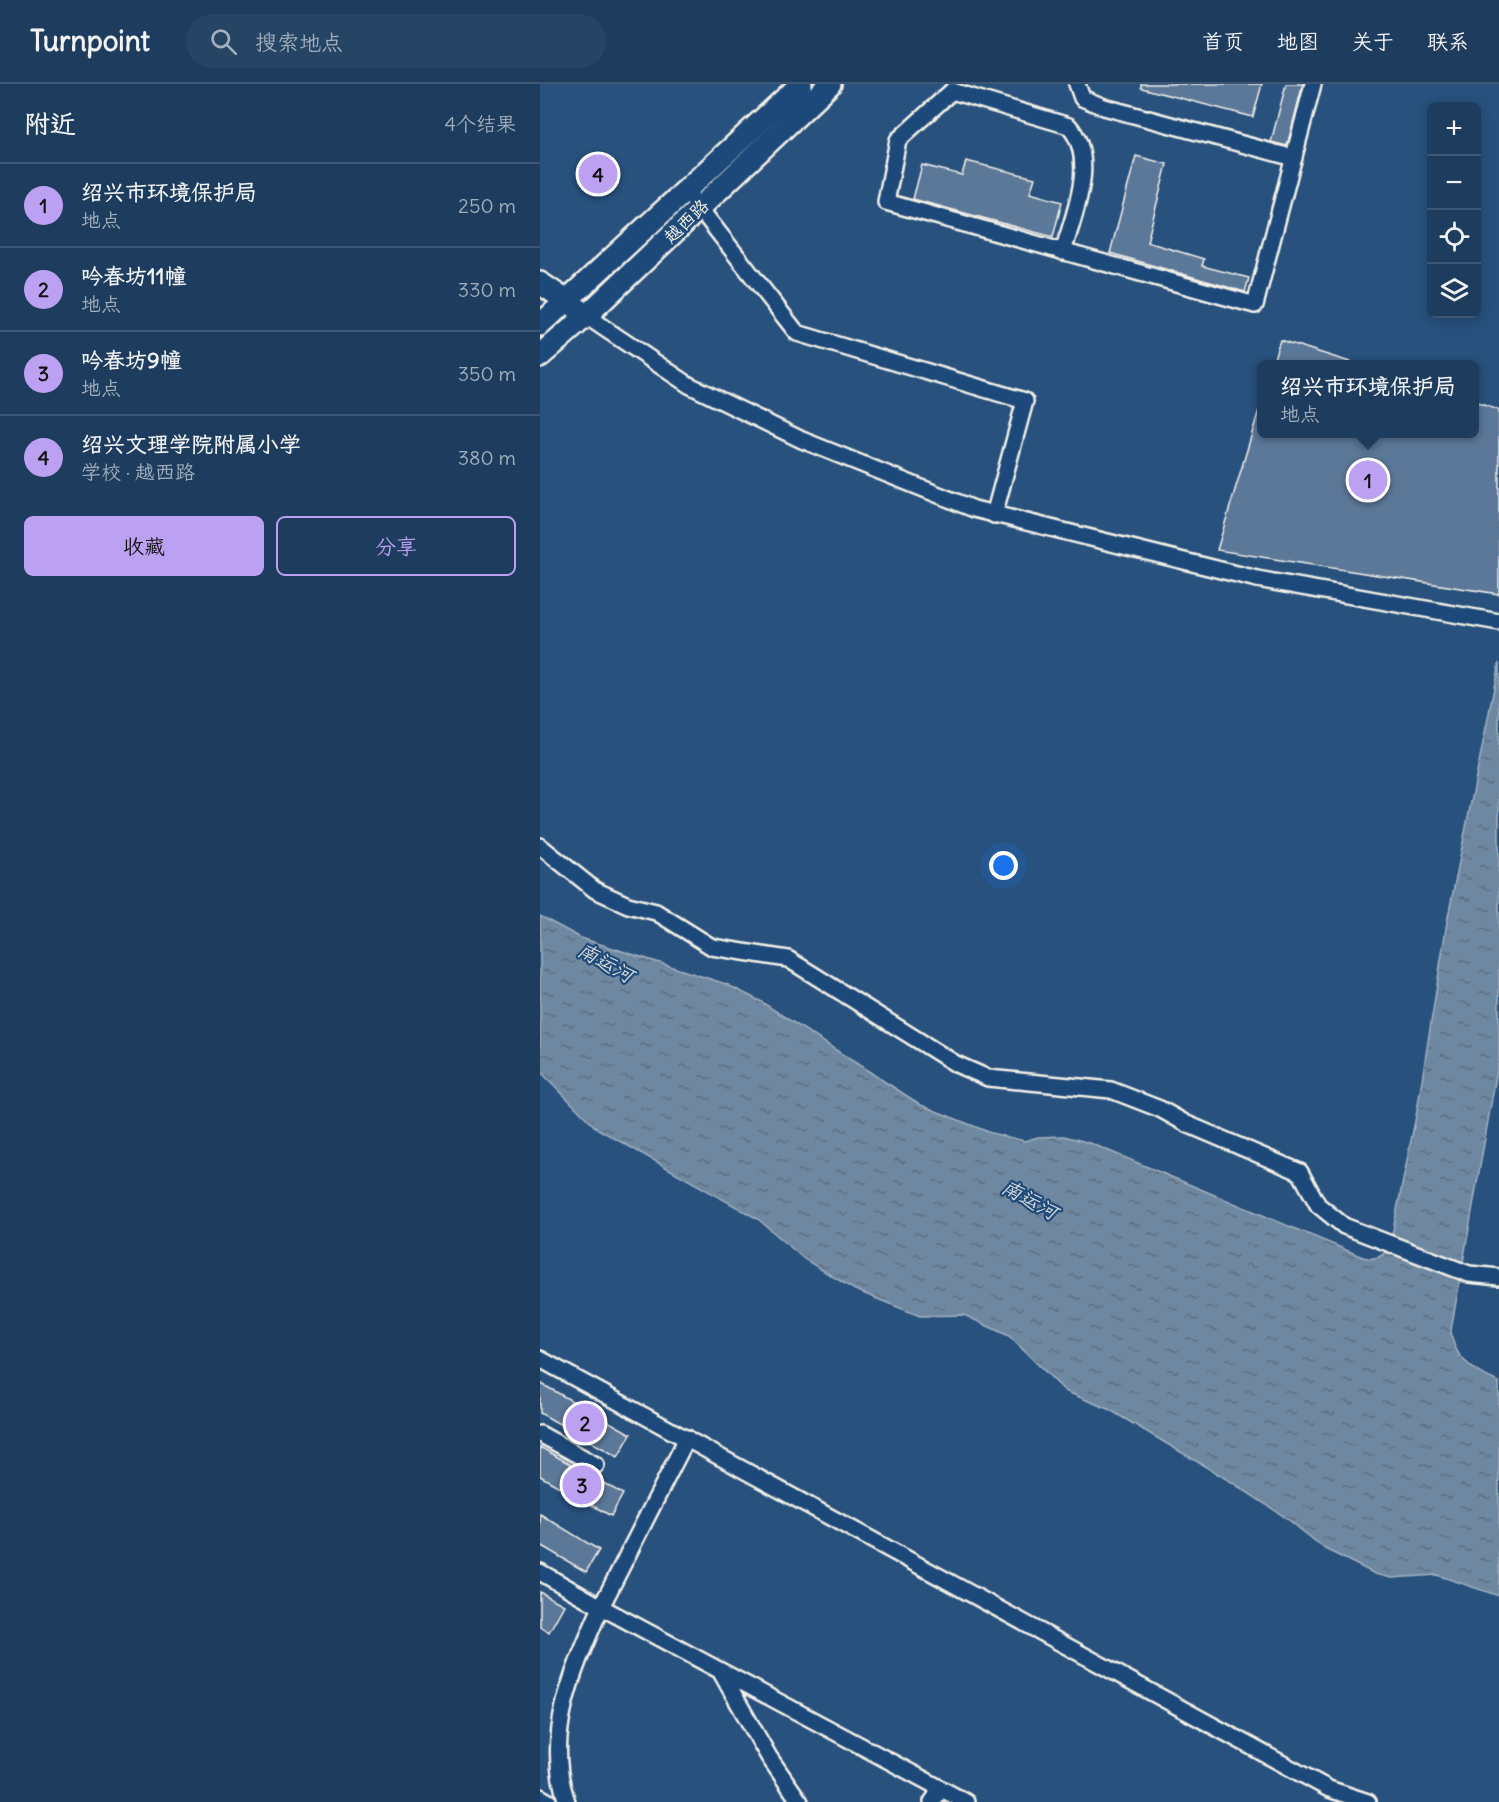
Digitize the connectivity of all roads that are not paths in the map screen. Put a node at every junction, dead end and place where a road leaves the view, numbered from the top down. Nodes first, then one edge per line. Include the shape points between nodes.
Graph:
1 (801, 84) edge
2 (830, 84) edge
3 (1077, 84) edge
4 (1313, 84) edge
5 (949, 87) edge
6 (1294, 158) junction
7 (686, 191) junction
8 (700, 208) junction
9 (1063, 252) junction
10 (540, 283) edge
11 (568, 301) junction
12 (586, 316) junction
13 (540, 325) edge
14 (540, 356) edge
15 (994, 515) junction
16 (1495, 621) edge
17 (540, 846) edge
18 (1499, 1277) edge
19 (540, 1359) edge
20 (540, 1434) edge
21 (687, 1438) junction
22 (596, 1465) dead end
23 (540, 1572) edge
24 (601, 1607) junction
25 (722, 1674) junction
26 (941, 1789) junction
27 (540, 1797) edge
28 (549, 1802) edge
29 (567, 1802) edge
30 (800, 1802) edge
31 (932, 1802) edge
32 (966, 1802) edge
33 (1368, 1802) edge

1 - 7 main road, 越西路
2 - 8 main road, 越西路
3 - 6 street via 1082,99 1104,107
4 - 6 street
5 - 9 street via 1069,126 1077,135 1084,180
5 - 9 street via 898,140 886,201
6 - 9 street via 1255,305
7 - 8 street
7 - 11 main road, 越西路
8 - 12 main road, 越西路
8 - 15 street via 797,333 1025,401
10 - 11 main road
11 - 12 main road
11 - 13 main road, 越西路
12 - 14 main road, 越西路
12 - 15 street via 709,395 802,440
15 - 16 street via 1257,579
17 - 18 street via 595,890 656,912 712,947 788,959 956,1065 988,1078 1111,1090 1160,1109 1300,1172 1318,1205 1344,1226 1469,1274
19 - 21 street
20 - 22 street
21 - 24 street
21 - 33 street via 1329,1789
23 - 24 street
24 - 25 street
24 - 29 street via 568,1683 558,1734 560,1781
25 - 26 street
25 - 30 street via 769,1757
26 - 31 street
26 - 32 street
27 - 28 street

